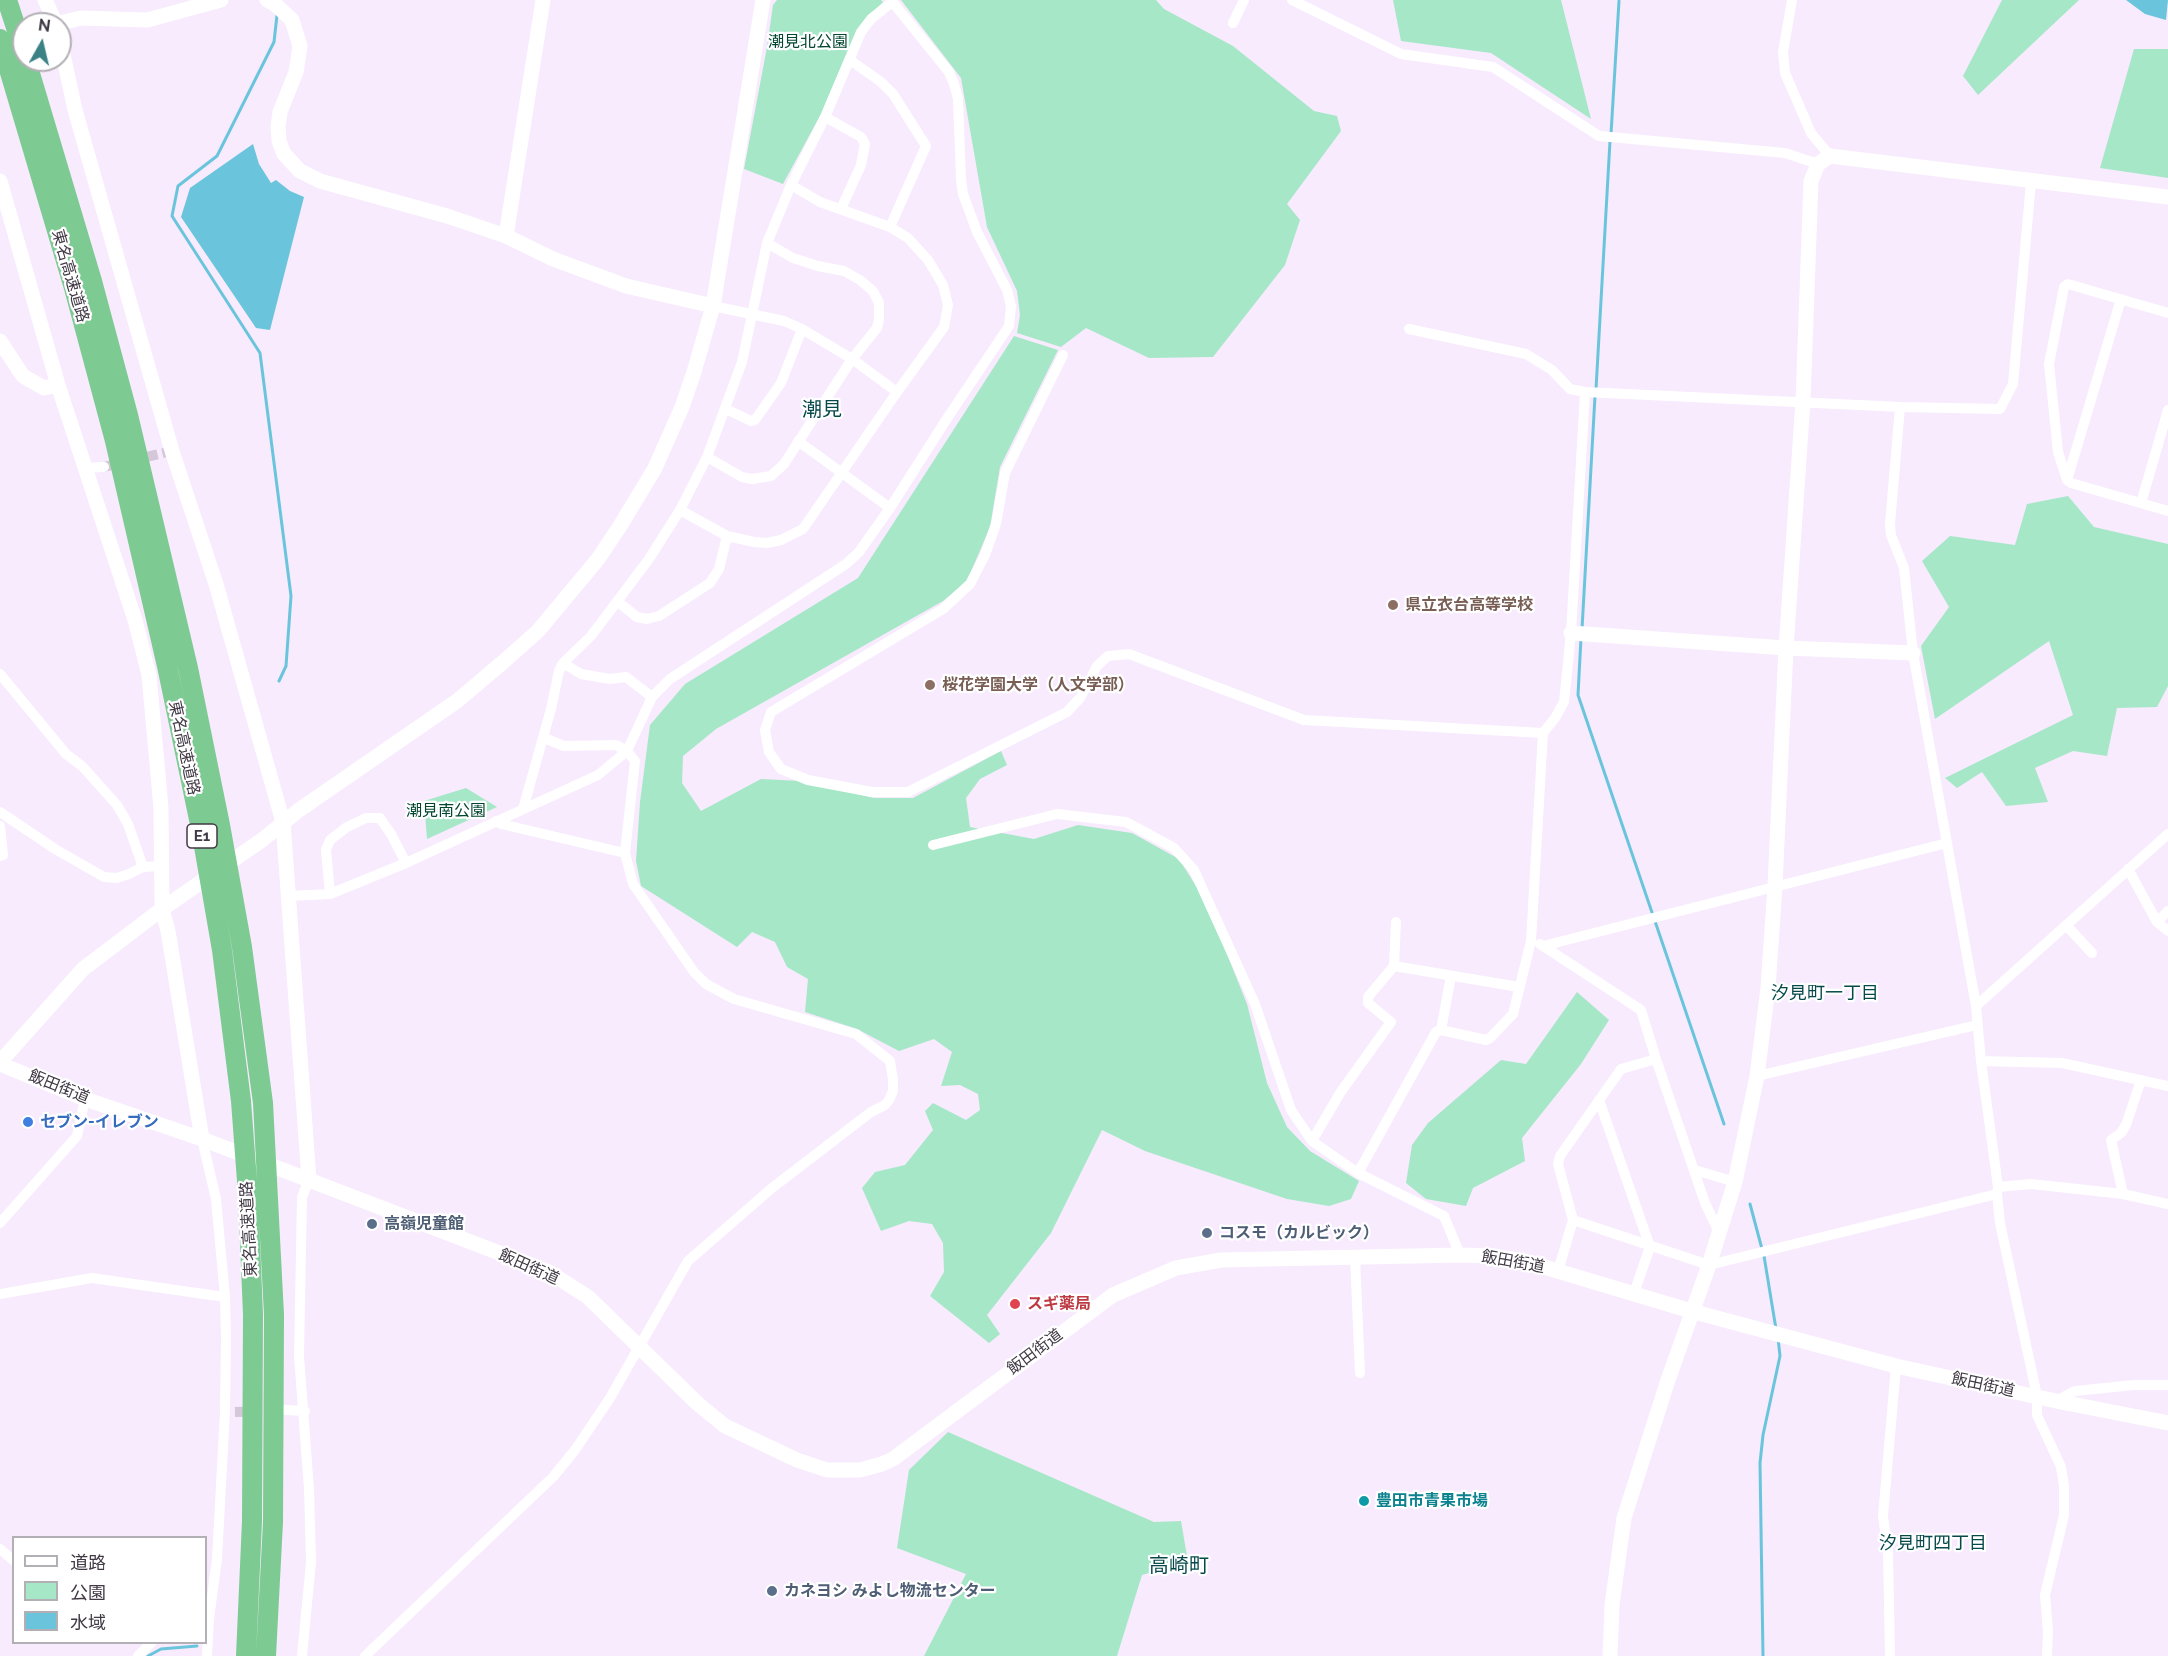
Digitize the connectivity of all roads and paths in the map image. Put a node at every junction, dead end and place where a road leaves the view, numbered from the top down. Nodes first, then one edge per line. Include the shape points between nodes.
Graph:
1 (7, 0) edge
2 (221, 0) edge
3 (267, 0) edge
4 (543, 0) edge
5 (763, 0) edge
6 (1244, 0) edge
7 (1292, 0) edge
8 (1792, 0) edge
9 (892, 1) edge
10 (12, 15) edge
11 (72, 20) edge
12 (1233, 23) dead end
13 (0, 39) edge
14 (850, 60) junction
15 (30, 72) edge
16 (68, 72) edge
17 (825, 117) junction
18 (1824, 160) junction
19 (0, 181) edge
20 (2031, 182) junction
21 (791, 185) junction
22 (2168, 197) edge
23 (841, 209) junction
24 (890, 227) junction
25 (506, 236) junction
26 (767, 243) junction
27 (2121, 299) junction
28 (713, 306) junction
29 (2168, 313) edge
30 (752, 314) junction
31 (802, 329) junction
32 (1409, 329) dead end
33 (0, 341) edge
34 (1063, 354) dead end
35 (852, 359) junction
36 (58, 385) junction
37 (897, 392) junction
38 (1585, 392) junction
39 (1803, 401) junction
40 (1900, 407) junction
41 (726, 409) junction
42 (2168, 410) edge
43 (798, 441) junction
44 (707, 457) junction
45 (104, 467) tunnel mouth
46 (84, 468) junction
47 (841, 473) junction
48 (2067, 480) junction
49 (2141, 503) junction
50 (890, 508) junction
51 (680, 510) junction
52 (2168, 511) edge
53 (727, 536) junction
54 (618, 602) junction
55 (1571, 633) junction
56 (1786, 648) junction
57 (1913, 653) junction
58 (563, 663) junction
59 (0, 674) edge
60 (652, 697) junction
61 (1543, 733) junction
62 (544, 738) junction
63 (627, 751) junction
64 (523, 809) junction
65 (0, 812) edge
66 (496, 821) junction
67 (283, 822) junction
68 (0, 826) edge
69 (2168, 834) edge
70 (1947, 843) junction
71 (933, 845) dead end
72 (625, 853) junction
73 (0, 856) edge
74 (406, 863) junction
75 (160, 866) junction
76 (143, 867) junction
77 (2128, 869) junction
78 (1775, 886) junction
79 (330, 894) junction
80 (290, 896) junction
81 (162, 909) junction
82 (2168, 910) edge
83 (1396, 922) dead end
84 (2157, 922) junction
85 (2066, 925) junction
86 (2168, 932) edge
87 (1531, 941) junction
88 (1543, 946) junction
89 (2092, 953) dead end
90 (1394, 966) junction
91 (1450, 976) junction
92 (1519, 987) junction
93 (1976, 1006) junction
94 (1977, 1025) junction
95 (1441, 1030) junction
96 (1656, 1059) junction
97 (1981, 1061) junction
98 (0, 1063) edge
99 (1757, 1076) junction
100 (2140, 1080) junction
101 (2168, 1086) edge
102 (85, 1099) junction
103 (1599, 1100) junction
104 (207, 1141) junction
105 (1312, 1141) junction
106 (1695, 1170) junction
107 (1358, 1173) junction
108 (309, 1180) junction
109 (1735, 1182) junction
110 (1998, 1191) junction
111 (2123, 1194) junction
112 (2168, 1204) edge
113 (1573, 1220) junction
114 (0, 1223) edge
115 (1719, 1232) junction
116 (1650, 1247) junction
117 (1460, 1255) junction
118 (1355, 1257) junction
119 (1709, 1265) junction
120 (1558, 1271) junction
121 (1634, 1293) junction
122 (0, 1294) edge
123 (225, 1297) junction
124 (1691, 1311) junction
125 (640, 1346) junction
126 (1896, 1366) junction
127 (1360, 1373) dead end
128 (2168, 1385) edge
129 (2037, 1396) junction
130 (2056, 1401) junction
131 (286, 1410) tunnel mouth
132 (305, 1411) junction
133 (2168, 1423) edge
134 (0, 1549) edge
135 (12, 1559) edge
136 (217, 1559) junction
137 (207, 1570) edge
138 (150, 1644) edge
139 (138, 1656) edge
140 (207, 1656) edge
141 (246, 1656) edge
142 (266, 1656) edge
143 (303, 1656) edge
144 (365, 1656) edge
145 (1610, 1656) edge
146 (1890, 1656) edge
147 (2048, 1656) edge

1 - 10 highway
2 - 11 street via 147,20
3 - 25 street via 292,20 300,46 278,127 279,141 290,162 320,181
4 - 25 street
5 - 28 street
6 - 12 street
7 - 18 street via 1401,54 1494,67 1599,136
8 - 18 street via 1783,52 1785,73
9 - 14 street via 861,32
9 - 50 street via 949,72 954,84 963,194 1011,306 1009,326
13 - 141 highway, 東名高速道路 / E1 via 74,288 128,494 201,828 222,950 241,1101 252,1304 252,1521
14 - 17 street
14 - 24 street via 892,94 926,146
15 - 142 highway, 東名高速道路 / E1 via 133,437 190,679 242,947 263,1103 274,1314 273,1522
16 - 67 street via 172,451 216,584
17 - 21 street
17 - 23 street via 861,137 865,144 861,165
18 - 20 street
18 - 39 street via 1811,181
19 - 36 street
20 - 22 street
20 - 40 street via 2013,384 2000,409
21 - 23 street
21 - 26 street
23 - 24 street
24 - 37 street via 908,238 928,260 943,285 948,306 944,327
25 - 28 street via 589,274 642,291
26 - 30 street
26 - 35 street via 793,258 844,271 873,291 879,303 877,328
27 - 29 street
27 - 48 street
27 - 48 street via 2068,284 2064,287 2049,364 2058,452
28 - 30 street
28 - 67 street via 682,407 655,468 598,559 572,591 538,630 457,701
30 - 31 street
30 - 41 street via 742,362
31 - 35 street
31 - 41 street via 781,383 755,420
32 - 38 street via 1526,354 1552,370 1570,389
33 - 36 street via 23,376 44,388
34 - 61 street via 1005,473 996,524 970,584 943,609 771,712 765,730 769,752 781,769 808,780 872,792 908,792 1067,712 1080,698 1097,666 1108,656 1129,654 1304,720
35 - 37 street
35 - 43 street
36 - 46 street
37 - 47 street
38 - 39 street
38 - 55 street
39 - 40 street
39 - 56 street
40 - 57 street via 1890,524 1904,568
41 - 44 street
42 - 49 street
43 - 44 street via 784,464 761,479 742,477
43 - 47 street
44 - 51 street
45 - 46 street
46 - 75 street via 135,620 149,675 161,808
47 - 50 street
47 - 53 street via 811,519 795,534 767,543
48 - 49 street
49 - 52 street
50 - 60 street via 846,564 670,679
51 - 53 street
51 - 54 street
53 - 54 street via 719,569 710,583 659,616 637,617
54 - 58 street
55 - 56 street
55 - 61 street via 1564,702
56 - 57 street
56 - 78 street
57 - 70 street
58 - 60 street via 581,674 610,679 626,676
58 - 62 street
59 - 76 street via 66,754 117,805
60 - 63 street
61 - 87 street
62 - 63 street via 564,746 616,745
62 - 64 street
63 - 64 street via 598,775
63 - 72 street via 635,761
64 - 66 street
65 - 76 street via 104,877 117,878
66 - 72 street
66 - 74 street
67 - 80 street
67 - 81 street
68 - 73 street
69 - 77 street
70 - 78 street
70 - 93 street
71 - 105 street via 1057,814 1126,822 1174,848 1199,879 1255,1004 1291,1110
72 - 125 street via 633,884 706,984 734,999 856,1034 890,1061 894,1080 885,1105 772,1188 688,1261
74 - 79 street
74 - 79 street via 380,818 366,818 330,840 326,865
75 - 76 street
75 - 81 street
77 - 84 street
77 - 85 street
78 - 88 street
78 - 99 street
79 - 80 street
80 - 108 street
81 - 98 street via 84,969
81 - 104 street
82 - 84 street
83 - 90 street
84 - 86 street
85 - 89 street
85 - 93 street
87 - 88 street
87 - 92 street
88 - 96 street via 1641,1010
90 - 91 street
90 - 105 street via 1368,997 1368,1003 1390,1022
91 - 92 street
91 - 95 street
92 - 95 street via 1514,1014 1490,1038
93 - 94 street
94 - 97 street
94 - 99 street
95 - 107 street via 1436,1032
96 - 103 street via 1621,1069
96 - 106 street
97 - 100 street via 2062,1063
97 - 110 street
98 - 102 street, 飯田街道
99 - 109 street
100 - 101 street
100 - 111 street via 2126,1125 2111,1140
102 - 104 street, 飯田街道
102 - 114 street via 77,1136
103 - 113 street via 1558,1164
103 - 116 street
104 - 108 street, 飯田街道
104 - 123 street
105 - 107 street
106 - 109 street
106 - 115 street
107 - 117 street via 1444,1216
108 - 125 street, 飯田街道 via 549,1272 588,1297
108 - 132 street via 302,1197 299,1356
109 - 115 street
110 - 111 street via 2031,1184
110 - 119 street
110 - 129 street via 2000,1223
111 - 112 street
113 - 116 street
113 - 120 street
115 - 119 street
116 - 119 street
116 - 121 street
117 - 118 street, 飯田街道
117 - 120 street, 飯田街道 via 1524,1261
118 - 125 street, 飯田街道 via 1221,1260 1176,1268 1144,1280 1098,1304 893,1459 851,1471 817,1468 725,1426
118 - 127 street
119 - 124 street
120 - 121 street, 飯田街道
121 - 124 street, 飯田街道
122 - 123 street via 92,1278
123 - 136 street via 230,1411
124 - 126 street, 飯田街道
124 - 145 street via 1624,1518 1612,1605
125 - 144 street via 610,1398 553,1477
126 - 129 street, 飯田街道
126 - 146 street via 1883,1516 1888,1552
128 - 130 street via 2075,1391
129 - 130 street, 飯田街道
129 - 147 street via 2037,1414 2061,1467 2064,1486 2064,1515 2045,1595
130 - 133 street, 飯田街道
131 - 132 street
132 - 143 street via 310,1562
134 - 135 street
136 - 137 street
136 - 140 street
138 - 139 street

